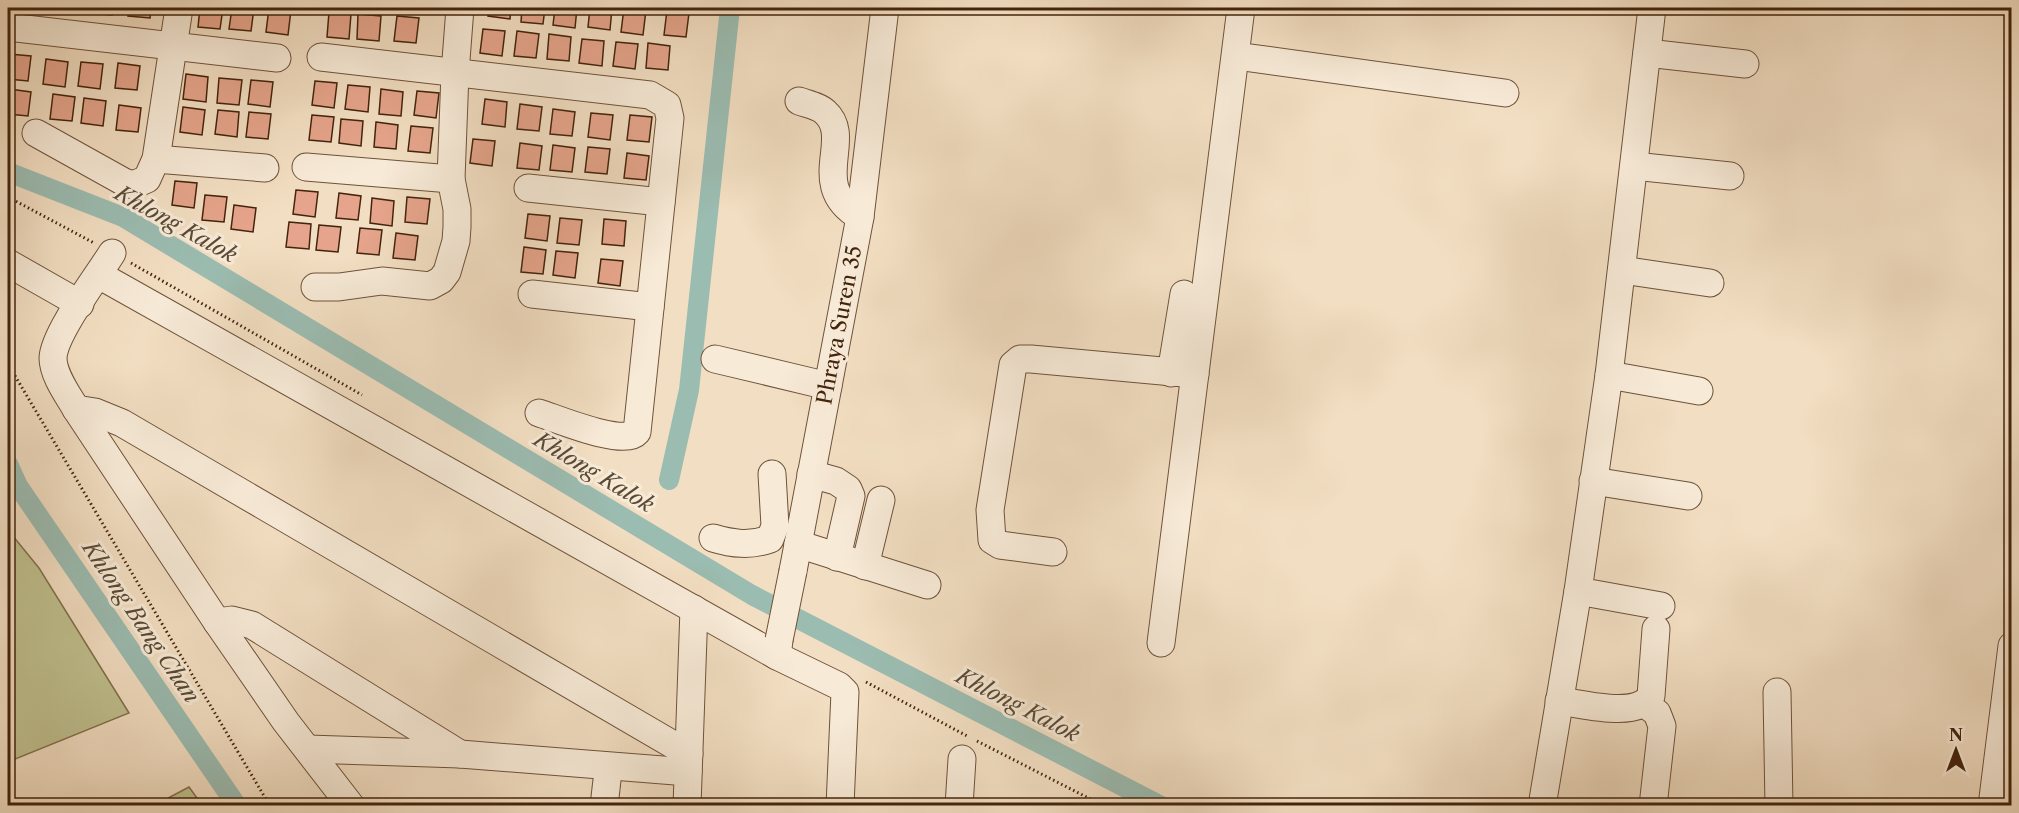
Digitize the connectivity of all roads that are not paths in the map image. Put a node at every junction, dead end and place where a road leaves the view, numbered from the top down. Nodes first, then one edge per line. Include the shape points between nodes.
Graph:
1 (178, 8) edge
2 (460, 8) edge
3 (885, 8) edge
4 (1241, 8) edge
5 (1652, 8) edge
6 (8, 27) edge
7 (171, 45) junction
8 (1647, 53) junction
9 (1236, 56) junction
10 (321, 57) dead end
11 (277, 58) dead end
12 (1745, 64) dead end
13 (455, 73) junction
14 (1505, 93) dead end
15 (799, 100) dead end
16 (36, 133) dead end
17 (156, 159) junction
18 (1634, 166) junction
19 (306, 167) dead end
20 (265, 168) dead end
21 (1730, 176) dead end
22 (451, 179) junction
23 (528, 188) dead end
24 (661, 202) junction
25 (860, 217) junction
26 (8, 263) edge
27 (1622, 270) junction
28 (1710, 284) dead end
29 (315, 287) dead end
30 (532, 294) dead end
31 (1184, 294) dead end
32 (80, 304) junction
33 (650, 307) junction
34 (715, 359) dead end
35 (1183, 373) junction
36 (1609, 375) junction
37 (828, 386) junction
38 (1699, 391) dead end
39 (76, 409) junction
40 (539, 413) dead end
41 (772, 474) dead end
42 (811, 474) junction
43 (1593, 481) junction
44 (1688, 496) dead end
45 (881, 500) dead end
46 (791, 534) junction
47 (713, 538) dead end
48 (1053, 552) dead end
49 (837, 557) junction
50 (865, 566) junction
51 (927, 585) dead end
52 (1578, 591) junction
53 (694, 609) junction
54 (217, 622) junction
55 (1161, 643) dead end
56 (2012, 646) edge
57 (778, 648) junction
58 (1777, 692) dead end
59 (1559, 701) junction
60 (1645, 704) junction
61 (308, 749) junction
62 (460, 754) junction
63 (962, 759) dead end
64 (688, 763) junction
65 (351, 806) edge
66 (687, 806) edge
67 (840, 806) edge
68 (959, 806) edge
69 (1542, 806) edge
70 (1653, 806) edge
71 (1779, 806) edge
72 (1992, 806) edge

1 - 7 street
2 - 13 street
3 - 25 street, Phraya Suren 35
4 - 9 street
5 - 8 street
6 - 7 street
7 - 11 street
7 - 17 street
8 - 12 street
8 - 18 street
9 - 14 street
9 - 35 street
10 - 13 street
13 - 22 street
13 - 24 street via 656,96 667,105 670,118
15 - 25 street via 824,110 831,119 835,132 833,187 846,208
16 - 17 street via 133,185 147,179
17 - 20 street
18 - 21 street
18 - 27 street
19 - 22 street
22 - 29 street via 457,209 456,241 441,280 430,286 382,281
23 - 24 street
24 - 33 street
25 - 37 street, Phraya Suren 35
26 - 32 street
27 - 28 street
27 - 36 street
30 - 33 street
31 - 35 street
32 - 39 street via 59,337 53,360
32 - 53 street via 105,264
33 - 40 street via 639,426 634,435 613,437
34 - 37 street
35 - 48 street via 1031,359 1020,359 1013,365 990,529 993,540 1000,545
35 - 55 street
36 - 38 street
36 - 43 street
37 - 42 street, Phraya Suren 35
39 - 54 street
39 - 64 street via 122,423
41 - 46 street
42 - 46 street, Phraya Suren 35
42 - 49 street via 836,481 851,496
43 - 44 street
43 - 52 street
45 - 50 street
46 - 47 street via 756,544 732,544
46 - 49 street
46 - 57 street, Phraya Suren 35, bridge via 793,571
49 - 50 street
50 - 51 street
52 - 59 street
52 - 60 street via 1658,618 1651,696
53 - 57 street
53 - 64 street
54 - 61 street
54 - 62 street via 232,620 252,625
56 - 72 street
57 - 67 street via 844,692
58 - 71 street
59 - 60 street via 1629,710
59 - 69 street
60 - 70 street via 1657,713 1662,726
61 - 62 street
61 - 65 street
62 - 64 street
63 - 68 street
64 - 66 street

